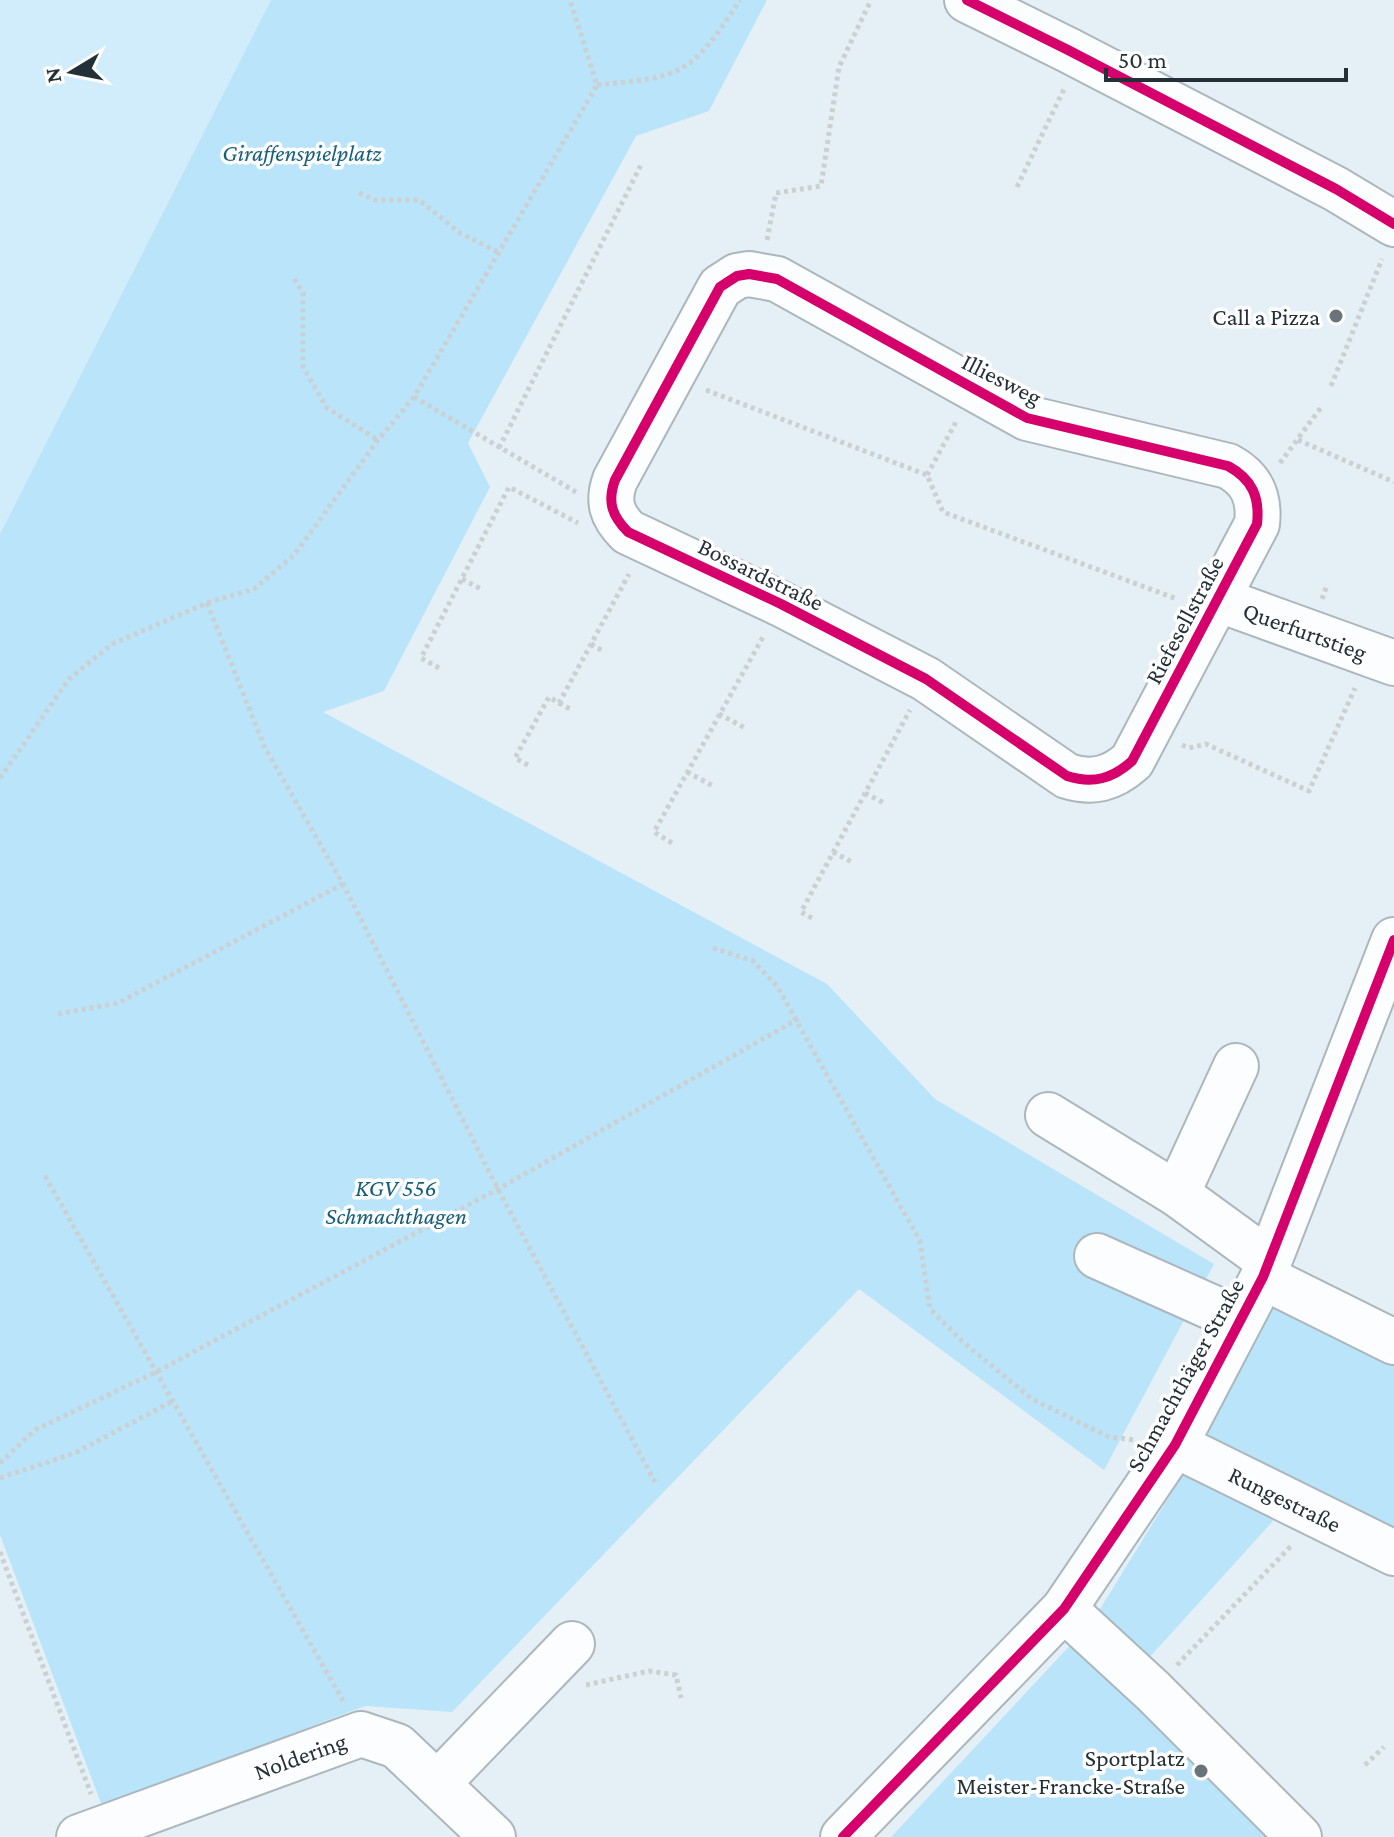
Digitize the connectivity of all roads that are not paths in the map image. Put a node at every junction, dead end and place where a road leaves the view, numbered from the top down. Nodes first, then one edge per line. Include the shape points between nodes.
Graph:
1 (967, 0) edge
2 (1388, 241) edge
3 (1256, 494) joint
4 (596, 517) joint
5 (1214, 606) junction
6 (1382, 659) edge
7 (1140, 746) joint
8 (1394, 940) edge
9 (1236, 1066) dead end
10 (1048, 1115) dead end
11 (1177, 1194) junction
12 (1097, 1256) dead end
13 (1266, 1269) junction
14 (1240, 1320) junction
15 (1394, 1342) edge
16 (1175, 1445) junction
17 (1394, 1553) edge
18 (1064, 1609) junction
19 (572, 1644) dead end
20 (437, 1784) junction
21 (92, 1833) edge
22 (493, 1837) edge
23 (843, 1837) edge
24 (1299, 1837) edge

1 - 2 street via 1336,189
3 - 4 street, Illiesweg via 1250,482 1228,466 1027,418 777,279 749,275 720,287 615,480 610,501
3 - 5 street, Riefesellstraße via 1257,524
4 - 7 street, Bossardstraße via 926,679 1067,776 1108,778
5 - 6 street, Querfurtstieg
5 - 7 street, Riefesellstraße
8 - 13 street, Schmachthäger Straße
9 - 11 street
10 - 11 street
11 - 13 street
12 - 14 street
13 - 14 street, Schmachthäger Straße
13 - 15 street
14 - 16 street, Schmachthäger Straße
16 - 17 street, Rungestraße
16 - 18 street, Schmachthäger Straße
18 - 23 street, Schmachthäger Straße
18 - 24 street
19 - 20 street
20 - 21 street, Noldering via 397,1746 361,1734
20 - 22 street, Noldering

